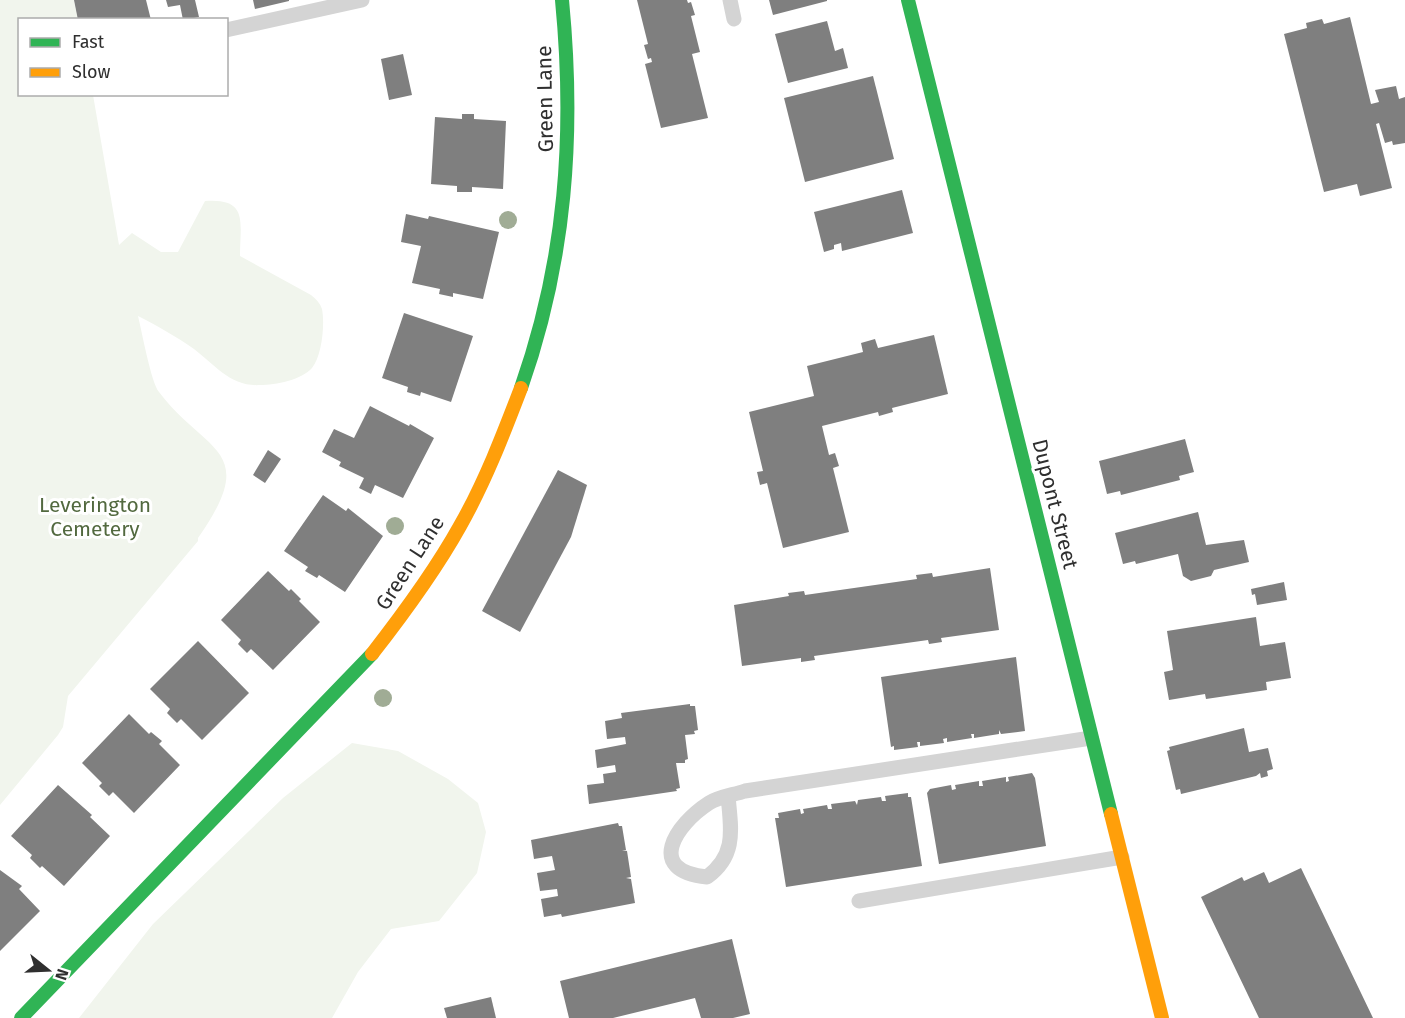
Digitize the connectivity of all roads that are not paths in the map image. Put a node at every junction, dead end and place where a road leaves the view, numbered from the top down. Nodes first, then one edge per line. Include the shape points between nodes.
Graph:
1 (362, 0) edge
2 (562, 0) edge
3 (730, 0) edge
4 (908, 0) edge
5 (734, 19) dead end
6 (228, 30) edge
7 (1091, 738) junction
8 (728, 796) junction
9 (1122, 857) junction
10 (859, 901) dead end
11 (21, 1018) edge
12 (1162, 1018) edge

1 - 6 lane
2 - 11 street, Green Lane via 568,114 561,231 538,341 520,396 471,507 434,568 367,660
3 - 5 lane
4 - 7 street, Dupont Street
7 - 8 lane
7 - 9 street, Dupont Street
8 - 8 lane via 711,801 685,820 670,854 676,868 688,875 707,877 722,866 731,827
9 - 10 lane
9 - 12 street, Dupont Street

